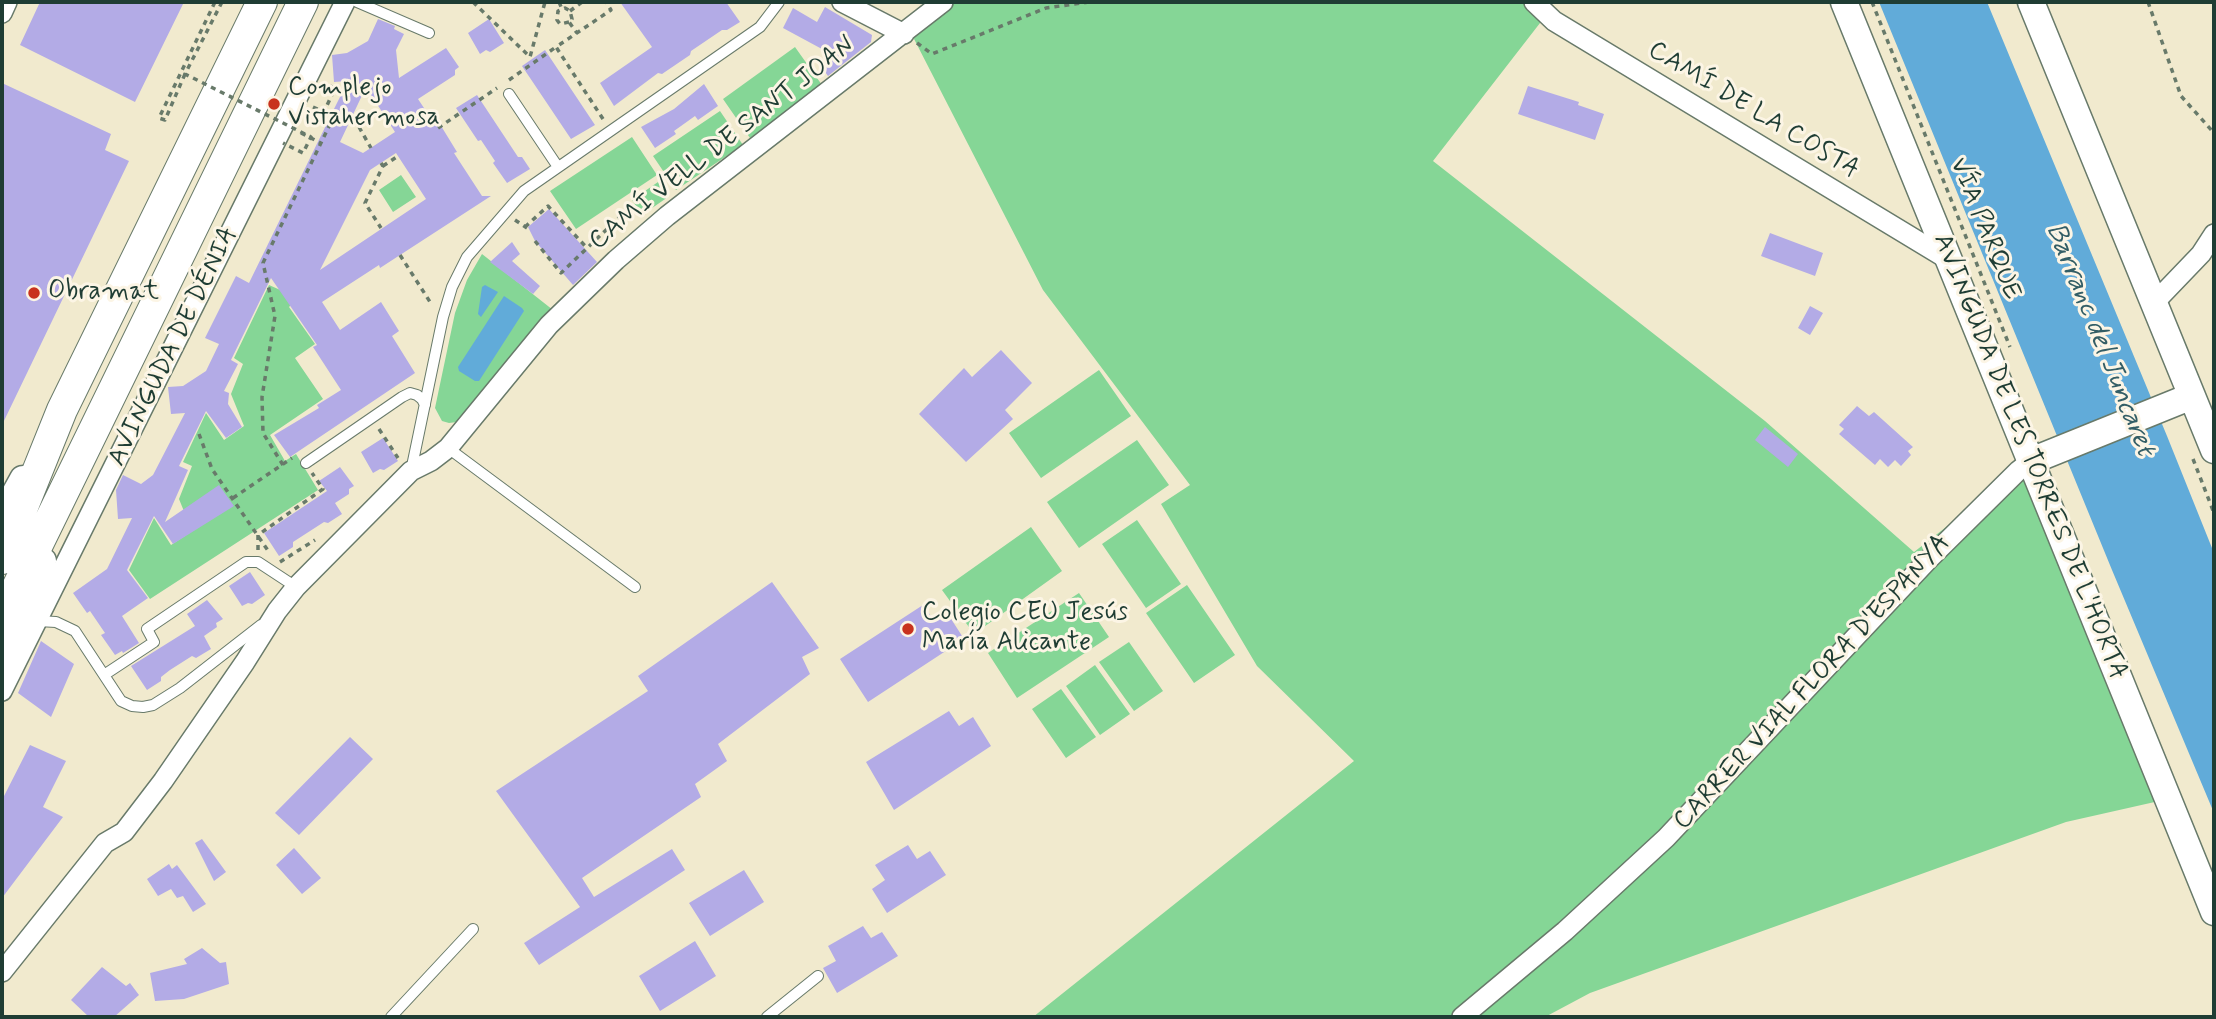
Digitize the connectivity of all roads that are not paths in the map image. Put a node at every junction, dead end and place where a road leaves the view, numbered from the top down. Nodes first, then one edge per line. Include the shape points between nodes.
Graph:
1 (8, 2) edge
2 (262, 2) edge
3 (303, 2) edge
4 (345, 2) edge
5 (358, 2) edge
6 (779, 2) edge
7 (842, 2) edge
8 (943, 2) edge
9 (1534, 2) edge
10 (1844, 2) edge
11 (2031, 2) edge
12 (2, 13) edge
13 (429, 33) dead end
14 (904, 34) junction
15 (509, 94) dead end
16 (558, 167) junction
17 (2214, 234) edge
18 (1949, 260) junction
19 (2154, 303) junction
20 (2192, 396) junction
21 (425, 405) junction
22 (62, 410) junction
23 (96, 428) junction
24 (448, 448) junction
25 (2214, 450) edge
26 (2031, 461) junction
27 (306, 463) road end
28 (411, 471) junction
29 (2, 517) edge
30 (2, 559) edge
31 (296, 587) junction
32 (635, 587) dead end
33 (2, 618) edge
34 (38, 621) junction
35 (237, 657) junction
36 (2, 670) edge
37 (104, 675) junction
38 (2, 691) edge
39 (2214, 912) edge
40 (473, 929) dead end
41 (2, 972) edge
42 (818, 976) dead end
43 (391, 1017) edge
44 (767, 1017) edge
45 (1462, 1017) edge

1 - 12 street
2 - 22 main road
3 - 23 main road, AVINGUDA DE DÉNIA
4 - 34 street, AVINGUDA DE DÉNIA
5 - 13 lane
6 - 16 lane via 760,27
7 - 14 street
8 - 14 street, CAMÍ VELL DE SANT JOAN
9 - 18 street, CAMÍ DE LA COSTA via 1554,21
10 - 18 main road, AVINGUDA DE LES TORRES DE L'HORTA
11 - 19 main road
14 - 24 street, CAMÍ VELL DE SANT JOAN via 616,260 549,325
15 - 16 lane
16 - 21 lane via 514,201 463,264 443,317
17 - 19 street
18 - 26 main road, AVINGUDA DE LES TORRES DE L'HORTA
19 - 20 main road
20 - 25 main road
20 - 26 main road, CARRER VIAL FLORA D'ESPANYA
21 - 27 lane via 410,393
21 - 28 lane
22 - 29 main road
22 - 30 main road
23 - 33 main road, AVINGUDA DE DÉNIA
23 - 36 main road, AVINGUDA DE DÉNIA
24 - 28 street, CAMÍ VELL DE SANT JOAN
24 - 32 lane
26 - 39 main road, AVINGUDA DE LES TORRES DE L'HORTA
26 - 45 street, CARRER VIAL FLORA D'ESPANYA via 1929,559 1667,838
28 - 31 street, CAMÍ VELL DE SANT JOAN
31 - 35 street, CAMÍ VELL DE SANT JOAN
31 - 37 lane via 258,562 246,562 147,629 155,642
34 - 37 lane via 56,622 75,631
34 - 38 street, AVINGUDA DE DÉNIA
35 - 37 lane via 143,707 121,701
35 - 41 street, CAMÍ VELL DE SANT JOAN via 163,780 124,832 105,843
40 - 43 lane
42 - 44 lane

